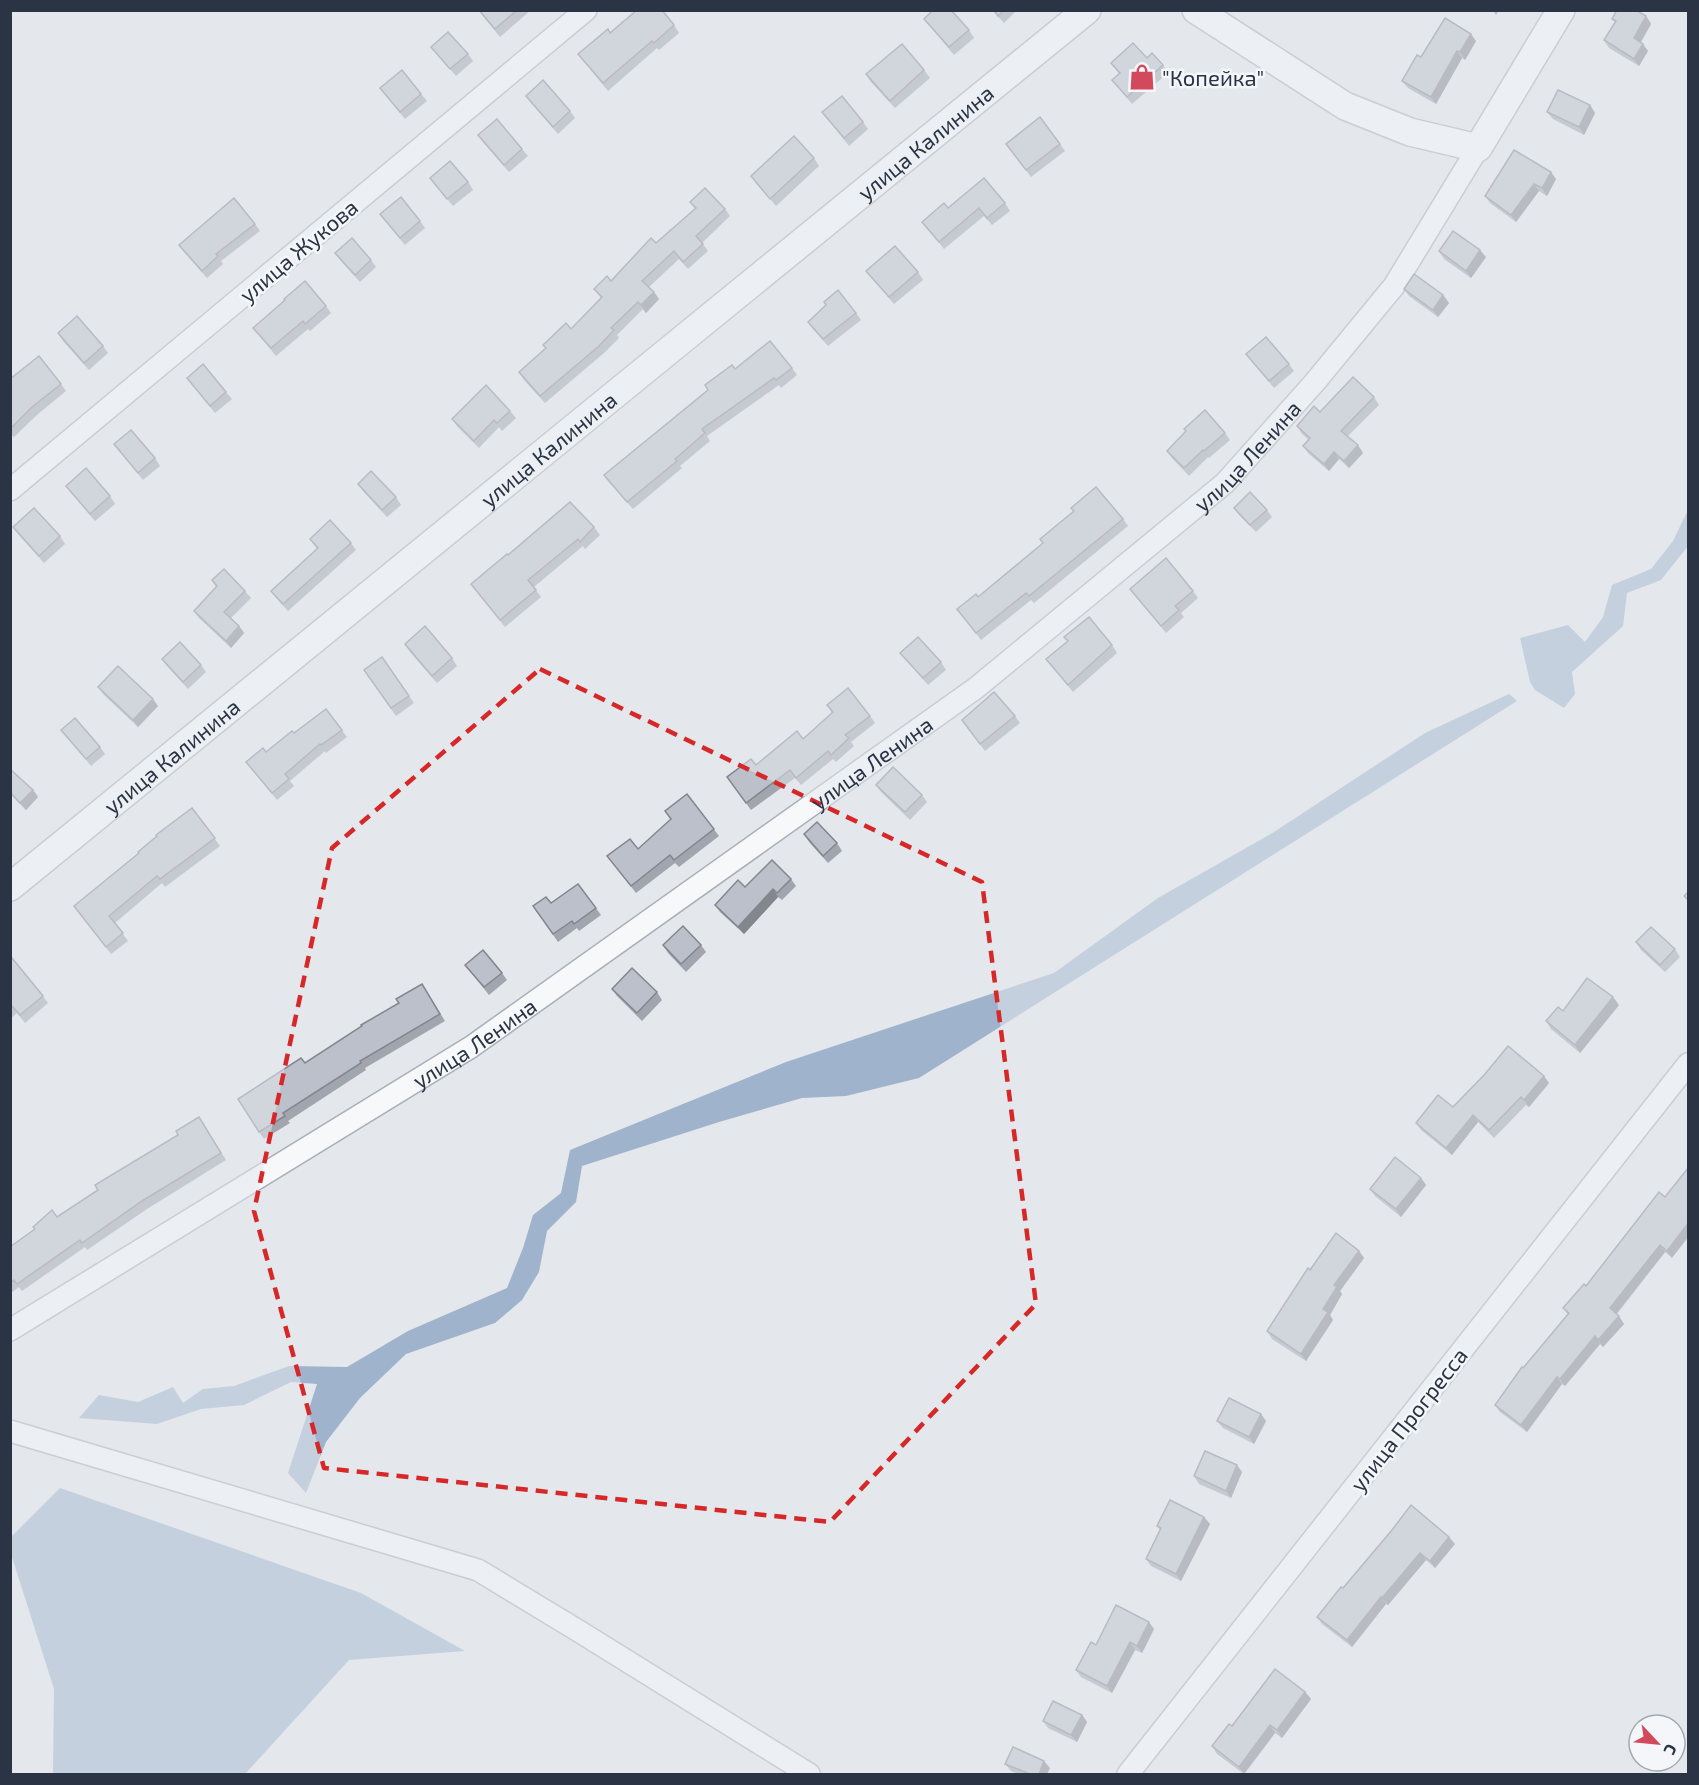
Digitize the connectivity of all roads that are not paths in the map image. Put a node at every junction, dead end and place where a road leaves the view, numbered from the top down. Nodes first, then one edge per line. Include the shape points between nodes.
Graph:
1 (586, 10) edge
2 (1088, 10) edge
3 (1196, 10) edge
4 (1561, 10) edge
5 (1478, 148) junction
6 (10, 490) edge
7 (10, 887) edge
8 (1689, 1064) edge
9 (10, 1330) edge
10 (10, 1431) edge
11 (809, 1774) edge
12 (1128, 1774) edge

1 - 6 street, улица Жукова
2 - 7 street, улица Калинина
3 - 5 street via 1345,106 1410,132
4 - 5 street, улица Ленина
5 - 9 street, улица Ленина via 1394,286 1225,483 976,688 471,1047
8 - 12 street, улица Прогресса
10 - 11 street via 478,1570

